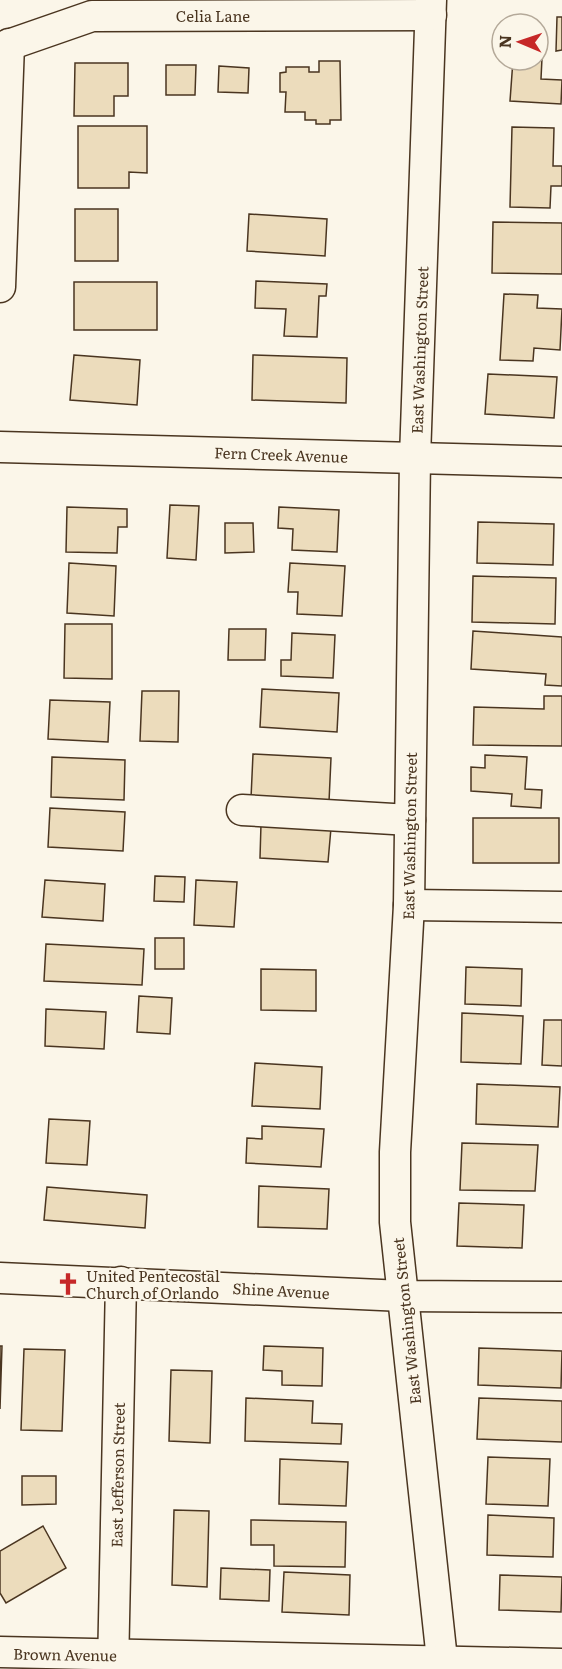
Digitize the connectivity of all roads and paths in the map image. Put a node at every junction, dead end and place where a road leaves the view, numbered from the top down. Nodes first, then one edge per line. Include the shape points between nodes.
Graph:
1 (431, 8) edge
2 (4, 46) edge
3 (0, 287) edge
4 (0, 447) edge
5 (415, 458) junction
6 (562, 462) edge
7 (242, 810) dead end
8 (410, 820) junction
9 (409, 905) junction
10 (562, 907) edge
11 (0, 1278) edge
12 (121, 1282) junction
13 (403, 1296) junction
14 (562, 1297) edge
15 (0, 1652) edge
16 (113, 1662) edge
17 (562, 1664) edge
18 (443, 1666) edge

1 - 2 street, Celia Lane via 92,16
1 - 5 street, East Washington Street
2 - 3 street
4 - 5 street, Fern Creek Avenue
5 - 6 street, Fern Creek Avenue
5 - 8 street, East Washington Street
7 - 8 street
8 - 9 street, East Washington Street
9 - 10 street
9 - 13 street, East Washington Street via 395,1152 395,1222
11 - 12 street, Shine Avenue
12 - 13 street, Shine Avenue
12 - 16 street, East Jefferson Street
13 - 14 street, Shine Avenue
13 - 18 street, East Washington Street
15 - 16 street, Brown Avenue
16 - 18 street, Brown Avenue
17 - 18 street, Brown Avenue

